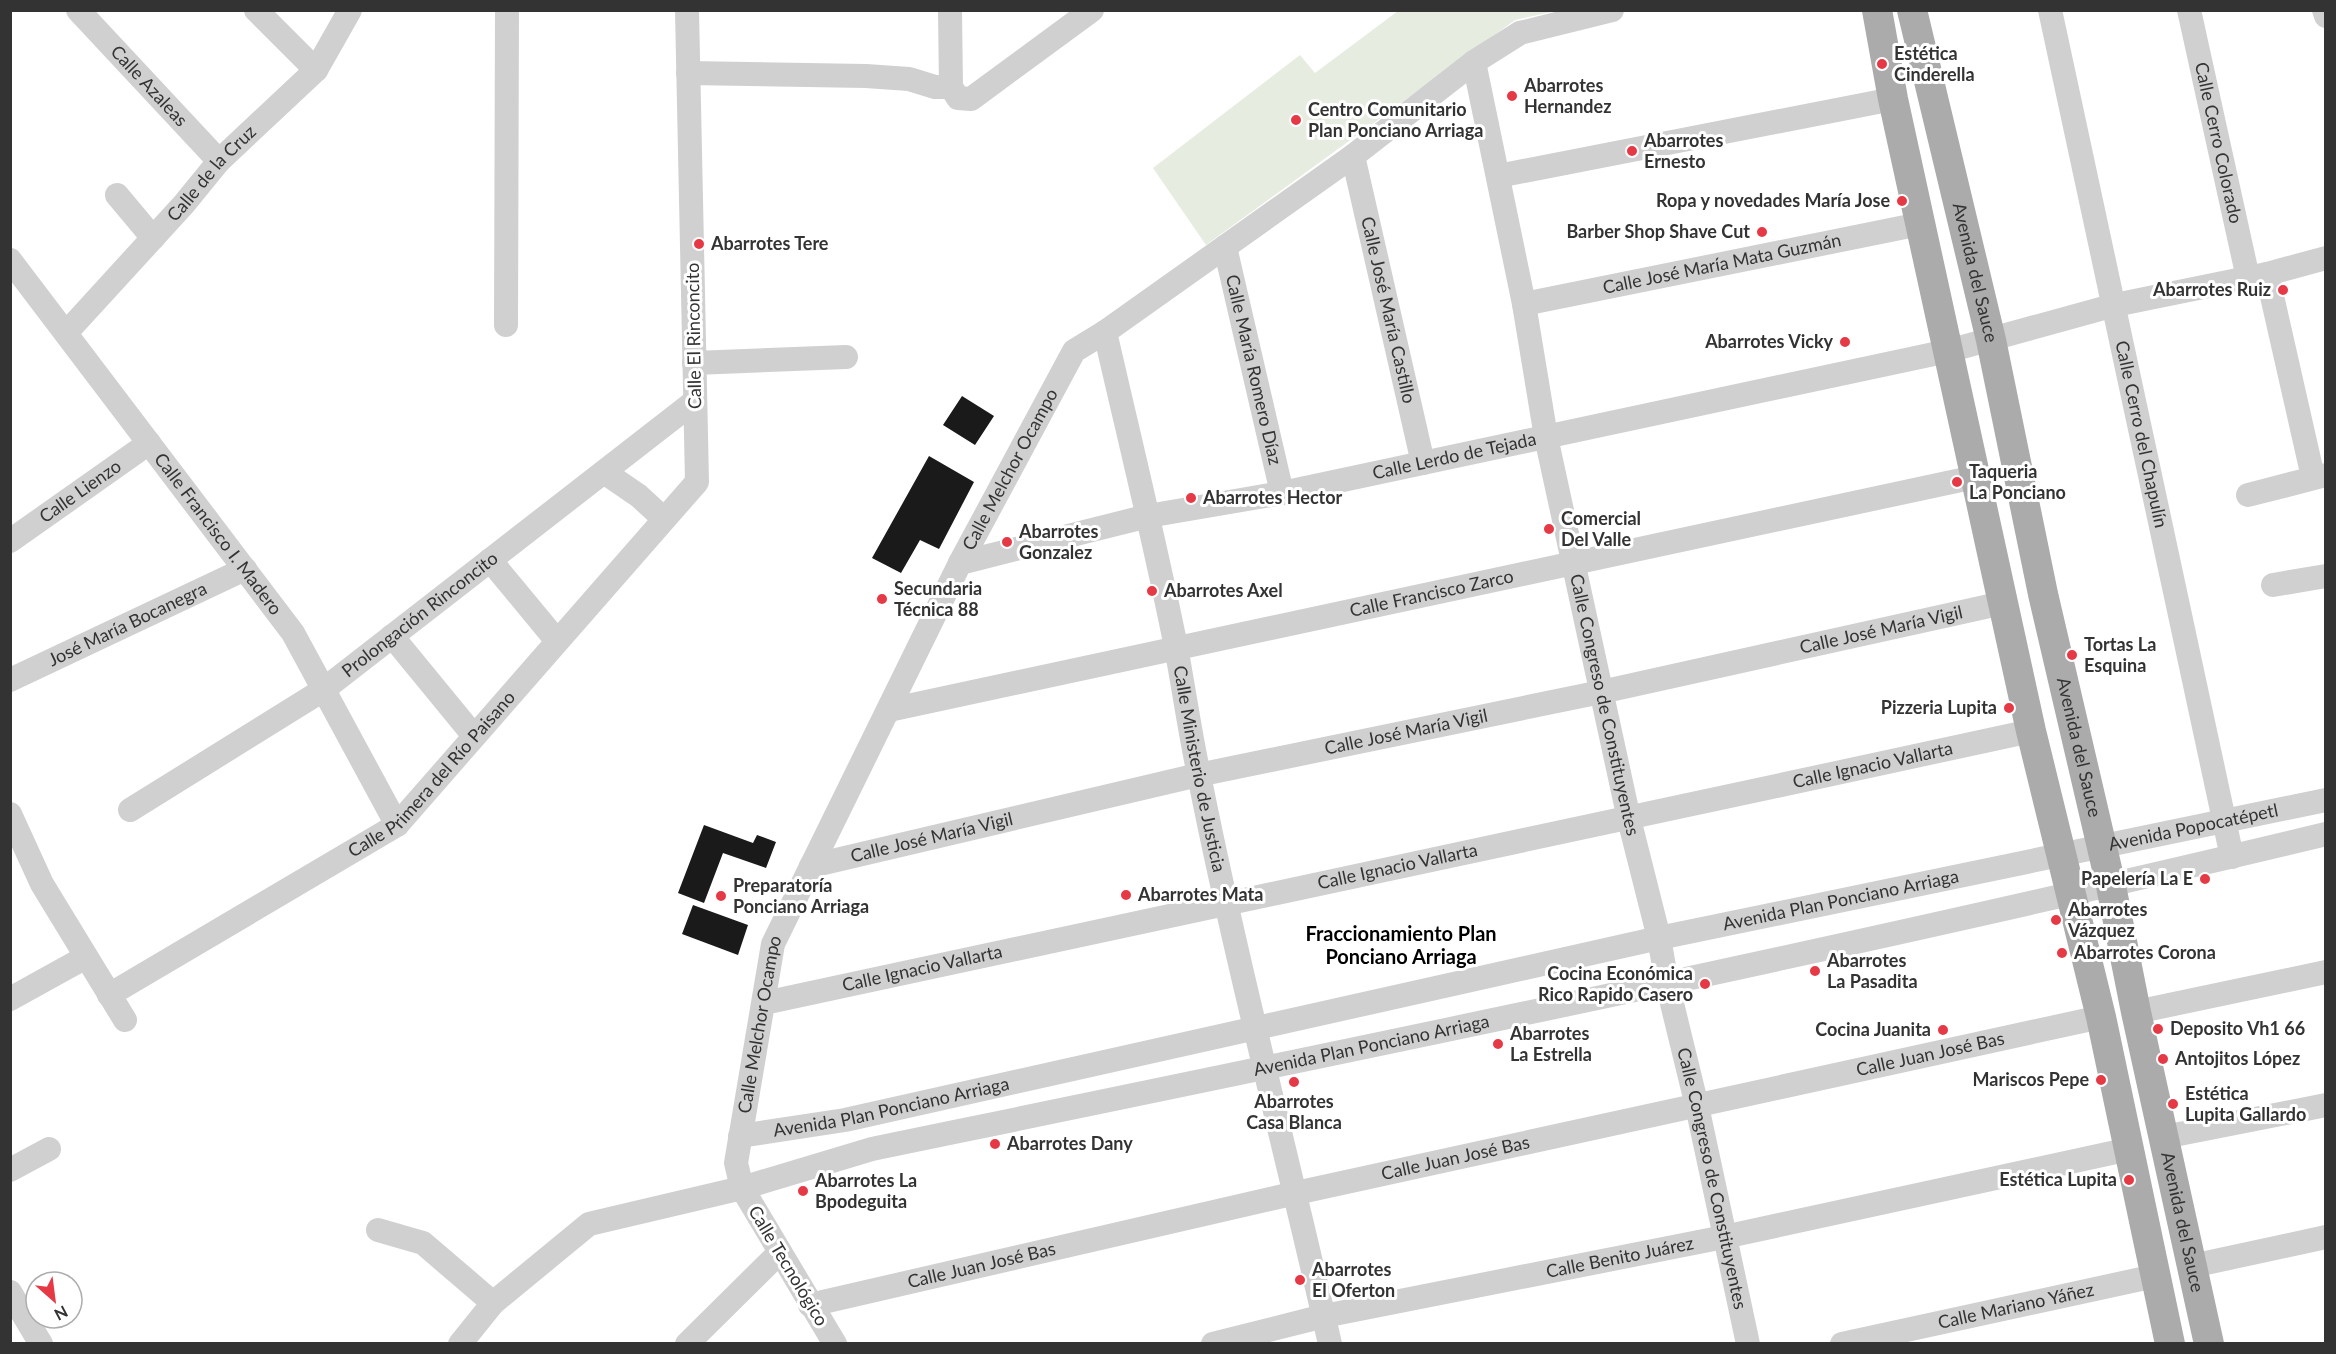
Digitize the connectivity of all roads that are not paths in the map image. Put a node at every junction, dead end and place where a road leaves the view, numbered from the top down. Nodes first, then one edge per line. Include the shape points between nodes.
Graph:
1 (78, 10) edge
2 (256, 10) edge
3 (350, 10) edge
4 (507, 10) edge
5 (687, 10) edge
6 (950, 10) edge
7 (1092, 10) edge
8 (1612, 10) edge
9 (1877, 10) edge
10 (1912, 10) edge
11 (2050, 10) edge
12 (2189, 10) edge
13 (2324, 10) edge
14 (2325, 16) edge
15 (1474, 62) junction
16 (316, 70) junction
17 (688, 73) junction
18 (951, 87) junction
19 (1893, 99) junction
20 (1353, 156) junction
21 (219, 161) junction
22 (1498, 176) junction
23 (117, 195) dead end
24 (1920, 224) junction
25 (153, 238) junction
26 (1225, 247) junction
27 (2325, 258) edge
28 (10, 260) edge
29 (2258, 276) junction
30 (1524, 304) junction
31 (2115, 305) junction
32 (506, 324) dead end
33 (1104, 332) junction
34 (66, 333) junction
35 (1991, 340) junction
36 (1948, 351) junction
37 (846, 357) dead end
38 (694, 363) junction
39 (695, 401) junction
40 (1546, 437) junction
41 (149, 443) junction
42 (1423, 463) junction
43 (604, 472) junction
44 (2319, 476) edge
45 (1975, 477) junction
46 (697, 482) joint
47 (1282, 493) junction
48 (2248, 495) dead end
49 (1148, 516) junction
50 (664, 519) junction
51 (10, 541) edge
52 (490, 560) junction
53 (960, 563) junction
54 (1574, 563) junction
55 (245, 569) junction
56 (2325, 576) edge
57 (2273, 585) dead end
58 (2003, 603) junction
59 (392, 636) junction
60 (557, 641) junction
61 (1176, 648) junction
62 (10, 680) edge
63 (322, 690) junction
64 (1601, 692) junction
65 (889, 710) junction
66 (2031, 731) junction
67 (474, 736) junction
68 (1198, 775) junction
69 (2325, 800) edge
70 (130, 810) dead end
71 (10, 814) edge
72 (1629, 819) junction
73 (2224, 820) junction
74 (397, 825) junction
75 (2325, 834) edge
76 (2102, 847) junction
77 (10, 855) edge
78 (2063, 855) junction
79 (2232, 857) junction
80 (811, 866) junction
81 (42, 884) junction
82 (2111, 886) junction
83 (2072, 894) junction
84 (1227, 901) junction
85 (1659, 938) junction
86 (86, 957) junction
87 (2325, 972) edge
88 (1667, 982) junction
89 (109, 995) junction
90 (10, 999) edge
91 (764, 1003) junction
92 (2136, 1012) junction
93 (2101, 1017) junction
94 (125, 1020) dead end
95 (1254, 1027) junction
96 (1263, 1068) junction
97 (2325, 1105) edge
98 (1697, 1106) junction
99 (845, 1120) junction
100 (740, 1136) junction
101 (2164, 1137) junction
102 (49, 1149) dead end
103 (872, 1149) junction
104 (2130, 1149) junction
105 (10, 1170) edge
106 (742, 1188) junction
107 (1296, 1193) junction
108 (378, 1230) dead end
109 (1724, 1238) junction
110 (2325, 1238) edge
111 (779, 1252) junction
112 (2192, 1266) junction
113 (2155, 1276) junction
114 (10, 1292) edge
115 (494, 1303) junction
116 (810, 1305) junction
117 (1324, 1316) junction
118 (41, 1344) edge
119 (460, 1344) edge
120 (687, 1344) edge
121 (835, 1344) edge
122 (1213, 1344) edge
123 (1330, 1344) edge
124 (1748, 1344) edge
125 (1842, 1344) edge
126 (2170, 1344) edge
127 (2210, 1344) edge

1 - 21 street, Calle Azaleas
2 - 16 street
3 - 16 street, Calle de la Cruz
4 - 32 street
5 - 17 street, Calle El Rinconcito
6 - 18 street
7 - 18 street via 971,99 958,98
8 - 15 street, Calle Melchor Ocampo via 1520,33
9 - 19 main road, Avenida del Sauce
10 - 35 main road, Avenida del Sauce
11 - 31 street, Calle Cerro del Chapulín
12 - 29 street, Calle Cerro Colorado
13 - 14 street
15 - 20 street, Calle Melchor Ocampo
15 - 22 street, Calle Congreso de Constituyentes
16 - 21 street, Calle de la Cruz
17 - 18 street via 866,76
17 - 38 street, Calle El Rinconcito
19 - 22 street
19 - 24 main road, Avenida del Sauce
20 - 26 street, Calle Melchor Ocampo
20 - 42 street, Calle José María Castillo
21 - 25 street, Calle de la Cruz
22 - 30 street, Calle Congreso de Constituyentes
23 - 25 street
24 - 30 street, Calle José María Mata Guzmán
24 - 36 main road, Avenida del Sauce
25 - 34 street, Calle de la Cruz
26 - 33 street, Calle Melchor Ocampo
26 - 47 street, Calle María Romero Díaz
27 - 29 street, Calle Lerdo de Tejada
28 - 34 street, Calle Francisco I. Madero
29 - 31 street, Calle Lerdo de Tejada
29 - 44 street, Calle Cerro Colorado
30 - 40 street, Calle Congreso de Constituyentes
31 - 35 street, Calle Lerdo de Tejada
31 - 73 street, Calle Cerro del Chapulín
33 - 49 street, Calle Ministerio de Justicia
33 - 53 street, Calle Melchor Ocampo via 1074,351
34 - 41 street, Calle Francisco I. Madero
35 - 36 street, Calle Lerdo de Tejada
35 - 76 main road, Avenida del Sauce via 2043,594
36 - 40 street, Calle Lerdo de Tejada
36 - 45 main road, Avenida del Sauce
37 - 38 street
38 - 39 street, Calle El Rinconcito
39 - 43 street, Prolongación Rinconcito
39 - 46 street, Calle El Rinconcito
40 - 42 street, Calle Lerdo de Tejada
40 - 54 street, Calle Congreso de Constituyentes
41 - 51 street, Calle Lienzo
41 - 55 street, Calle Francisco I. Madero
42 - 47 street, Calle Lerdo de Tejada
43 - 50 street
43 - 52 street, Prolongación Rinconcito
44 - 48 street
45 - 54 street, Calle Francisco Zarco
45 - 58 main road, Avenida del Sauce
46 - 50 street, Calle Primera del Río Paisano
47 - 49 street, Calle Lerdo de Tejada
49 - 53 street, Calle Lerdo de Tejada
49 - 61 street, Calle Ministerio de Justicia
50 - 60 street, Calle Primera del Río Paisano
52 - 59 street, Prolongación Rinconcito
52 - 60 street
53 - 65 street, Calle Melchor Ocampo
54 - 61 street, Calle Francisco Zarco
54 - 64 street, Calle Congreso de Constituyentes
55 - 62 street, José María Bocanegra
55 - 63 street, Calle Francisco I. Madero via 293,633
56 - 57 street
58 - 64 street, Calle José María Vigil
58 - 66 main road, Avenida del Sauce
59 - 63 street, Prolongación Rinconcito
59 - 67 street
60 - 67 street, Calle Primera del Río Paisano
61 - 65 street, Calle Francisco Zarco
61 - 68 street, Calle Ministerio de Justicia
63 - 70 street, Prolongación Rinconcito
63 - 74 street, Calle Francisco I. Madero
64 - 68 street, Calle José María Vigil
64 - 72 street, Calle Congreso de Constituyentes
65 - 80 street, Calle Melchor Ocampo
66 - 72 street, Calle Ignacio Vallarta
66 - 78 main road, Avenida del Sauce
67 - 74 street, Calle Primera del Río Paisano
68 - 80 street, Calle José María Vigil
68 - 84 street, Calle Ministerio de Justicia
69 - 73 street, Avenida Popocatépetl
71 - 81 street
72 - 84 street, Calle Ignacio Vallarta
72 - 85 street, Calle Congreso de Constituyentes
73 - 76 street, Avenida Popocatépetl
73 - 79 street, Calle Cerro del Chapulín
74 - 89 street, Calle Primera del Río Paisano
75 - 79 street, Avenida Popocatépetl
76 - 78 street, Avenida Popocatépetl
76 - 82 main road, Avenida del Sauce
77 - 81 street
78 - 83 main road, Avenida del Sauce
78 - 85 street, Avenida Plan Ponciano Arriaga
79 - 82 street, Avenida Popocatépetl
80 - 91 street, Calle Melchor Ocampo via 773,944
81 - 86 street
82 - 83 street, Avenida Popocatépetl
82 - 92 main road, Avenida del Sauce
83 - 88 street, Avenida Plan Ponciano Arriaga
83 - 93 main road, Avenida del Sauce
84 - 91 street, Calle Ignacio Vallarta
84 - 95 street, Calle Ministerio de Justicia
85 - 88 street, Calle Congreso de Constituyentes
85 - 95 street, Avenida Plan Ponciano Arriaga
86 - 89 street
86 - 90 street
87 - 92 street
88 - 96 street, Avenida Plan Ponciano Arriaga
88 - 98 street, Calle Congreso de Constituyentes
89 - 94 street
91 - 100 street, Calle Melchor Ocampo
92 - 101 main road, Avenida del Sauce
93 - 98 street, Calle Juan José Bas
93 - 104 main road, Avenida del Sauce
95 - 96 street, Calle Ministerio de Justicia
95 - 99 street, Avenida Plan Ponciano Arriaga
96 - 103 street, Avenida Plan Ponciano Arriaga
96 - 107 street, Calle Ministerio de Justicia
97 - 101 street
98 - 107 street, Calle Juan José Bas
98 - 109 street, Calle Congreso de Constituyentes
99 - 100 street, Avenida Plan Ponciano Arriaga
99 - 103 street
100 - 106 street, Calle Melchor Ocampo via 736,1163
101 - 112 main road, Avenida del Sauce
102 - 105 street
103 - 106 street, Avenida Plan Ponciano Arriaga
104 - 109 street, Calle Benito Juárez
104 - 113 main road, Avenida del Sauce
106 - 111 street, Calle Tecnológico
106 - 115 street, Avenida Plan Ponciano Arriaga via 589,1224
107 - 116 street, Calle Juan José Bas
107 - 117 street, Calle Ministerio de Justicia
108 - 115 street via 423,1243
109 - 117 street, Calle Benito Juárez
109 - 124 street, Calle Congreso de Constituyentes
110 - 112 street
111 - 116 street, Calle Tecnológico
111 - 120 street
112 - 127 main road, Avenida del Sauce
113 - 125 street, Calle Mariano Yáñez
113 - 126 main road, Avenida del Sauce
114 - 118 street
115 - 119 street, Avenida Plan Ponciano Arriaga
116 - 121 street, Calle Tecnológico
117 - 122 street, Calle Benito Juárez
117 - 123 street, Calle Ministerio de Justicia

